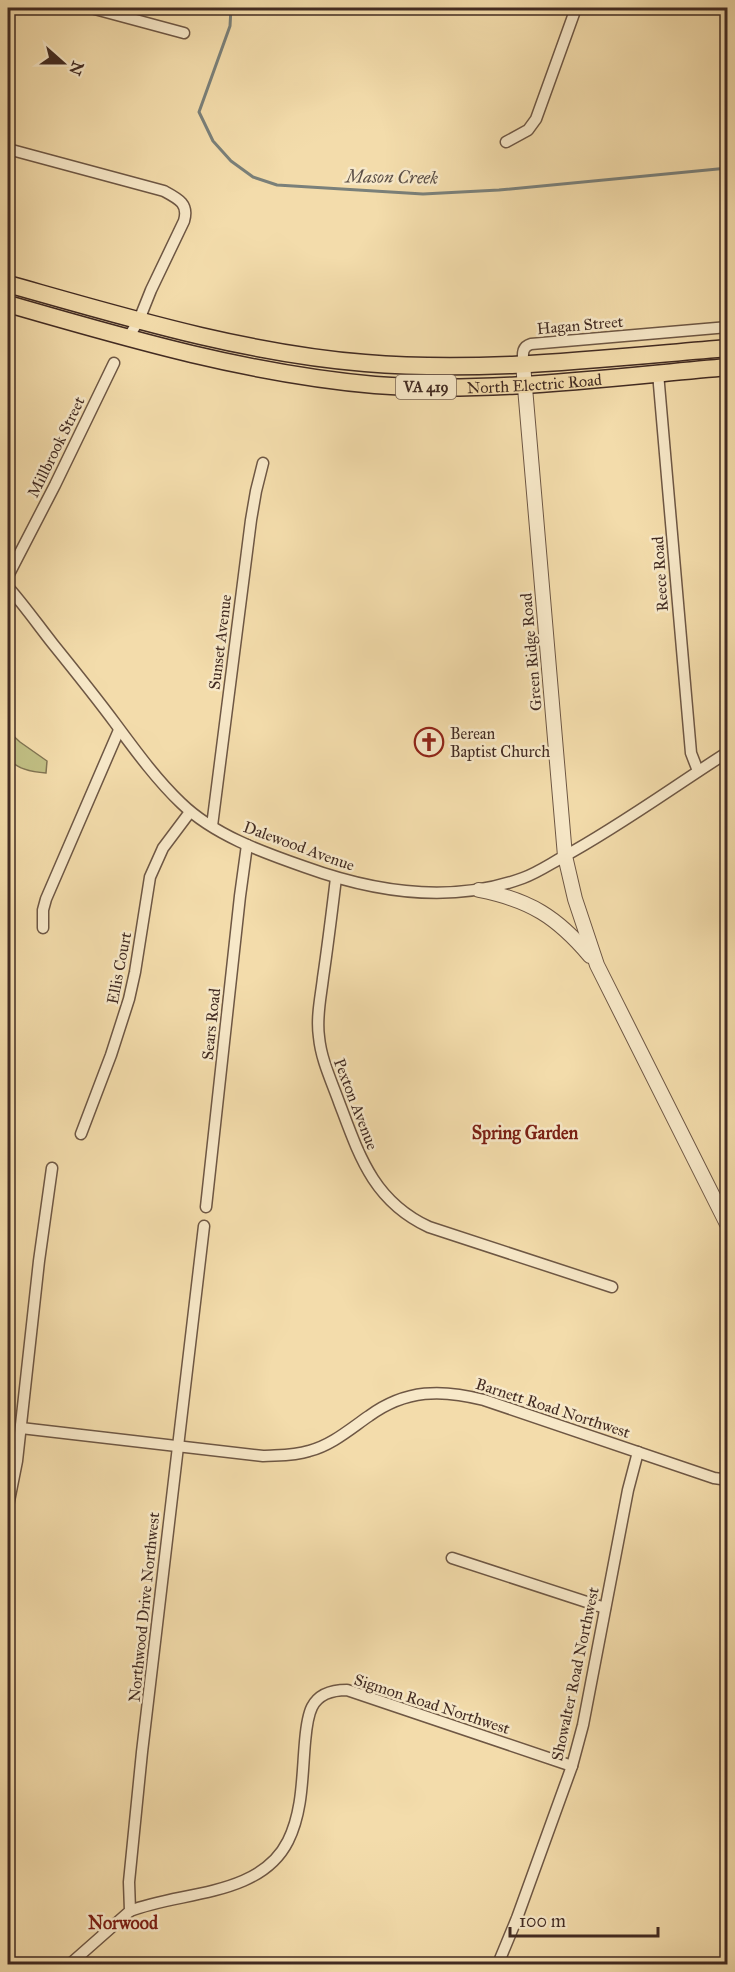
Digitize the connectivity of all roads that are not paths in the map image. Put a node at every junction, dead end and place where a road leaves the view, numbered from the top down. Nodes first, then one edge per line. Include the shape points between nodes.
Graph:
1 (91, 8) edge
2 (576, 8) edge
3 (184, 33) dead end
4 (506, 142) dead end
5 (8, 149) edge
6 (8, 284) edge
7 (8, 304) edge
8 (139, 320) junction
9 (728, 327) edge
10 (657, 333) junction
11 (129, 338) junction
12 (728, 348) edge
13 (658, 354) junction
14 (114, 363) dead end
15 (523, 364) junction
16 (728, 367) edge
17 (658, 373) junction
18 (524, 384) junction
19 (263, 463) dead end
20 (8, 576) edge
21 (8, 587) edge
22 (119, 730) junction
23 (728, 752) edge
24 (698, 771) junction
25 (190, 812) junction
26 (212, 826) junction
27 (248, 844) junction
28 (565, 856) junction
29 (336, 878) junction
30 (479, 890) junction
31 (44, 928) dead end
32 (597, 964) junction
33 (81, 1134) dead end
34 (52, 1168) dead end
35 (206, 1207) dead end
36 (204, 1226) dead end
37 (728, 1226) edge
38 (612, 1287) dead end
39 (21, 1428) junction
40 (178, 1446) junction
41 (638, 1452) junction
42 (728, 1480) edge
43 (8, 1506) edge
44 (452, 1558) dead end
45 (605, 1608) junction
46 (572, 1766) junction
47 (130, 1911) junction
48 (728, 1957) edge
49 (70, 1965) edge
50 (498, 1965) edge
51 (724, 1965) edge

1 - 3 street
2 - 4 street via 533,126
5 - 8 street via 164,191 185,207 186,213
6 - 8 main road, VA 419
7 - 11 main road, VA 419
8 - 11 street
8 - 15 main road, North Electric Road / VA 419 via 307,357 418,366
9 - 10 street, Hagan Street
10 - 13 street
10 - 15 street, Hagan Street via 531,344 522,351
11 - 18 main road, North Electric Road / VA 419 via 248,368 321,379 414,387
12 - 13 main road, North Electric Road / VA 419
13 - 15 main road, North Electric Road / VA 419
14 - 20 street, Millbrook Street
15 - 18 street, Green Ridge Road
16 - 17 main road, North Electric Road / VA 419
17 - 18 main road, North Electric Road / VA 419
17 - 24 street, Reece Road via 691,753
18 - 28 street, Green Ridge Road
19 - 26 street, Sunset Avenue via 251,520
21 - 22 street, Dalewood Avenue
22 - 25 street, Dalewood Avenue
22 - 31 street via 46,899
23 - 24 street, Dalewood Avenue
24 - 28 street, Dalewood Avenue
25 - 26 street, Dalewood Avenue
25 - 33 street, Ellis Court via 155,862 129,999
26 - 27 street, Dalewood Avenue
27 - 29 street, Dalewood Avenue
27 - 35 street, Sears Road
28 - 30 street, Dalewood Avenue via 520,879
28 - 32 street, Green Ridge Road
29 - 30 street, Dalewood Avenue via 378,888
29 - 38 street, Pexton Avenue via 318,1035 322,1058 360,1159 373,1179 410,1218
30 - 32 street via 511,898 544,913
32 - 37 street, Green Ridge Road
34 - 39 street
36 - 40 street, Northwood Drive Northwest
39 - 40 street, Barnett Road Northwest
39 - 43 street
40 - 41 street, Barnett Road Northwest via 263,1455 303,1453 329,1443 389,1404 407,1396 435,1392 484,1400
40 - 47 street, Northwood Drive Northwest via 129,1882
41 - 42 street, Barnett Road Northwest
41 - 45 street, Showalter Road Northwest
44 - 45 street
45 - 46 street, Showalter Road Northwest
46 - 47 street, Sigmon Road Northwest via 348,1690 330,1692 311,1708 298,1811 287,1843 270,1865 234,1884
46 - 50 street, Showalter Road Northwest
47 - 49 street
48 - 51 street

